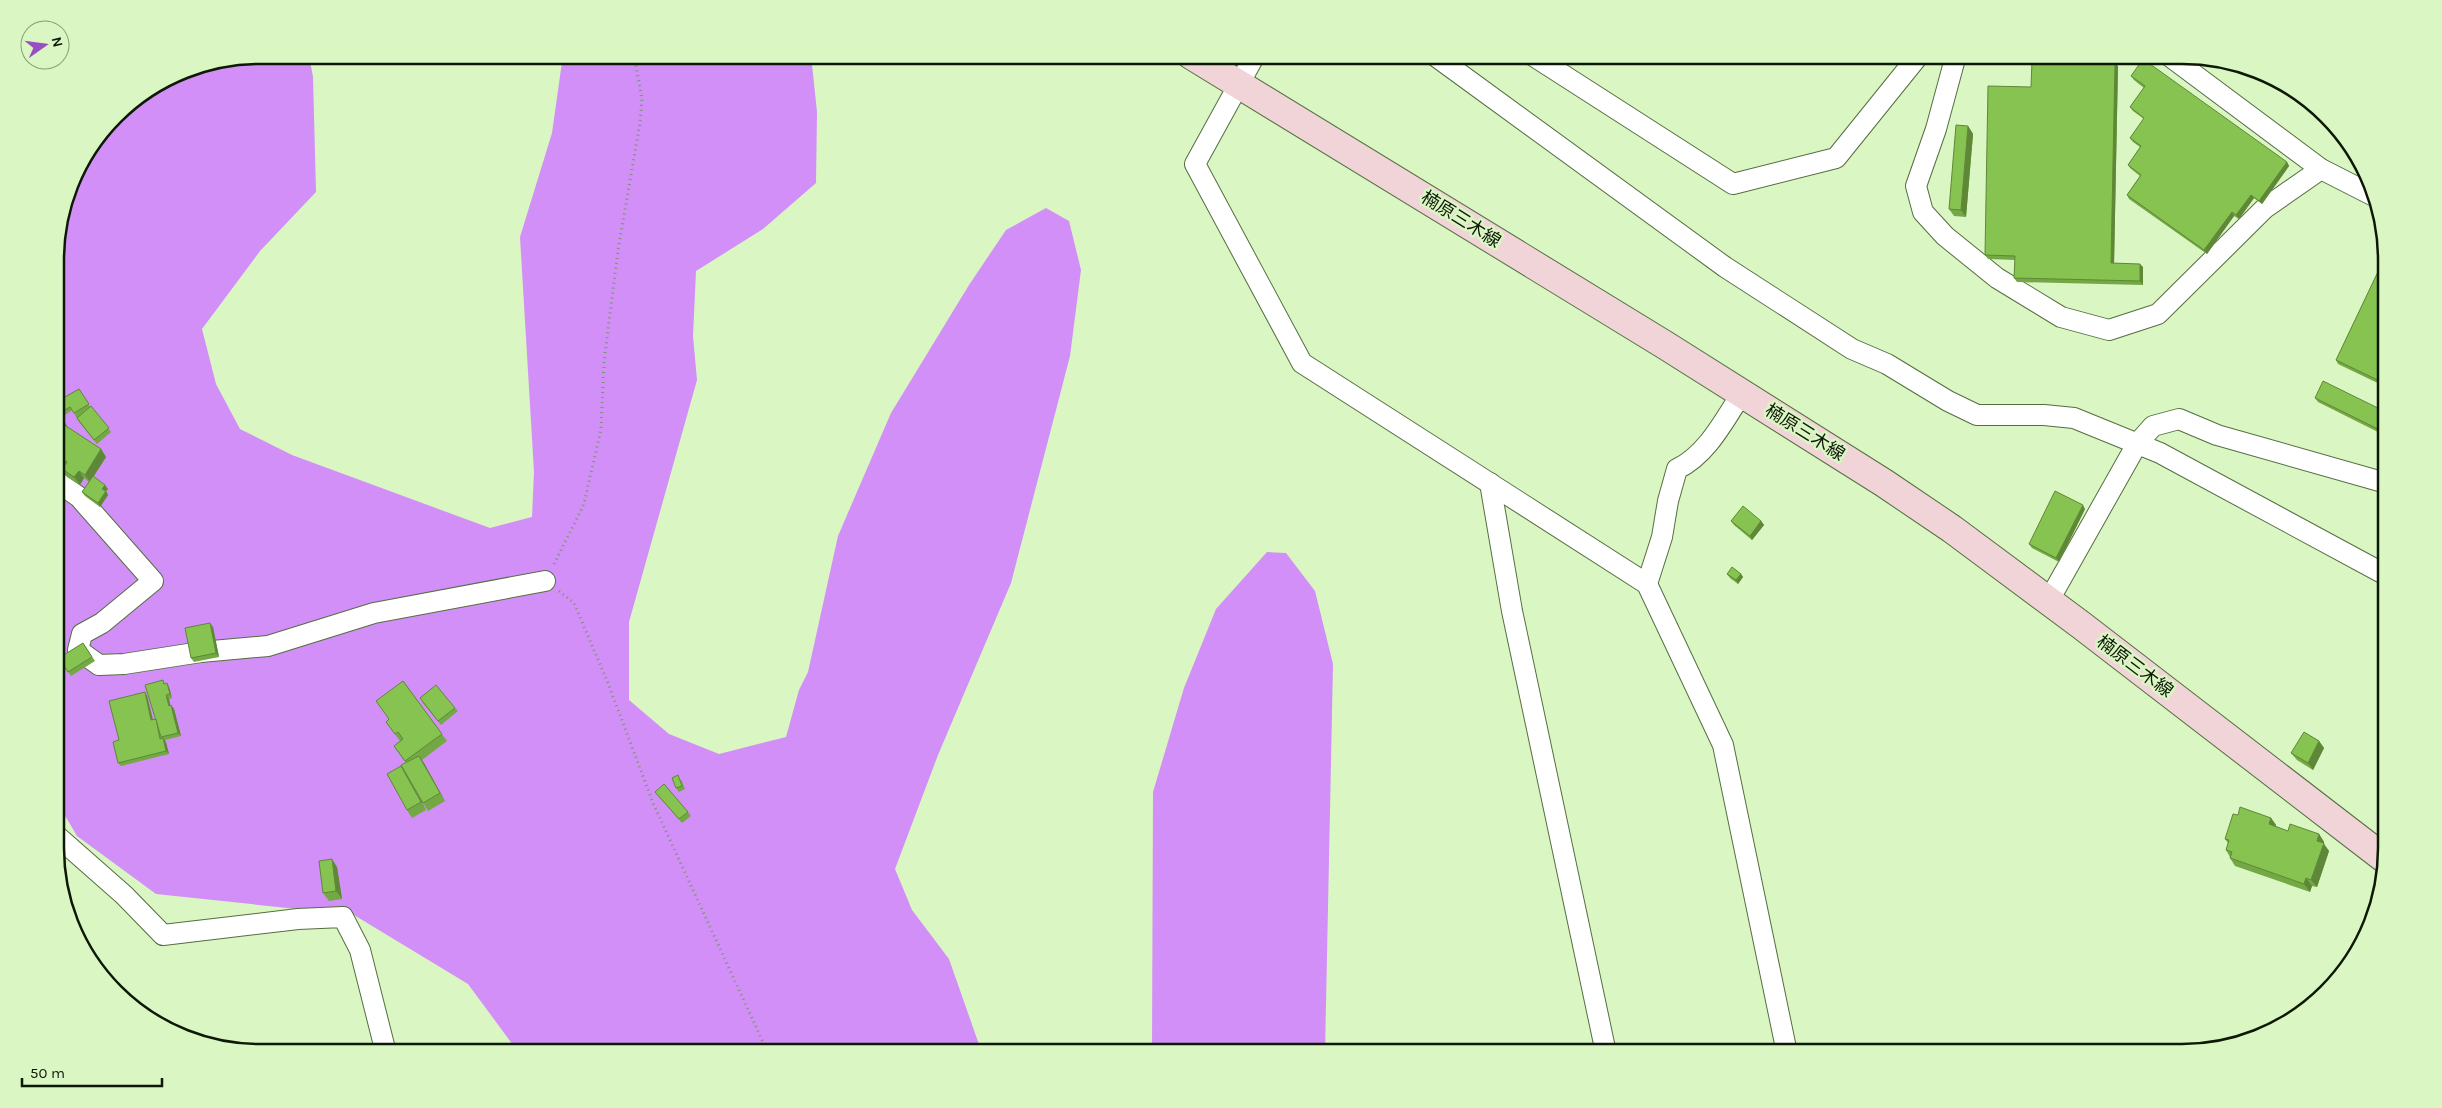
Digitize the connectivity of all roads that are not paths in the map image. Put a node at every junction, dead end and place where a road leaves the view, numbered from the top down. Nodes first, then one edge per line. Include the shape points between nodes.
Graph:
1 (1206, 64) edge
2 (1250, 64) edge
3 (1446, 64) edge
4 (1546, 64) edge
5 (1912, 64) edge
6 (1954, 64) edge
7 (2180, 64) edge
8 (1238, 84) junction
9 (2320, 169) junction
10 (2366, 192) edge
11 (1742, 393) junction
12 (2137, 444) junction
13 (2378, 482) edge
14 (1490, 483) junction
15 (64, 486) edge
16 (2378, 571) edge
17 (545, 581) road end
18 (1647, 584) junction
19 (2049, 600) junction
20 (64, 842) edge
21 (2378, 854) edge
22 (384, 1044) edge
23 (1604, 1044) edge
24 (1785, 1044) edge

1 - 8 main road, 楠原三木線
2 - 8 street
3 - 12 street via 1725,267 1852,349 1886,364 1977,415 2074,418
4 - 5 street via 1733,184 1836,158
6 - 9 street via 1916,186 1923,212 1945,236 1997,278 2061,317 2109,330 2158,314 2265,208
7 - 9 street
8 - 11 main road, 楠原三木線
8 - 14 street via 1195,164 1302,363
9 - 10 street
11 - 18 street via 1713,437 1690,464 1678,470
11 - 19 main road, 楠原三木線 via 1884,483
12 - 13 street via 2153,426 2179,419 2217,435
12 - 16 street via 2160,453
12 - 19 street
14 - 18 street
14 - 23 street via 1512,611
15 - 17 street via 79,496 153,581 102,623 82,634 78,650 99,665 268,646 374,612
18 - 24 street via 1723,744
19 - 21 main road, 楠原三木線
20 - 22 street via 124,895 163,935 343,917 360,950

